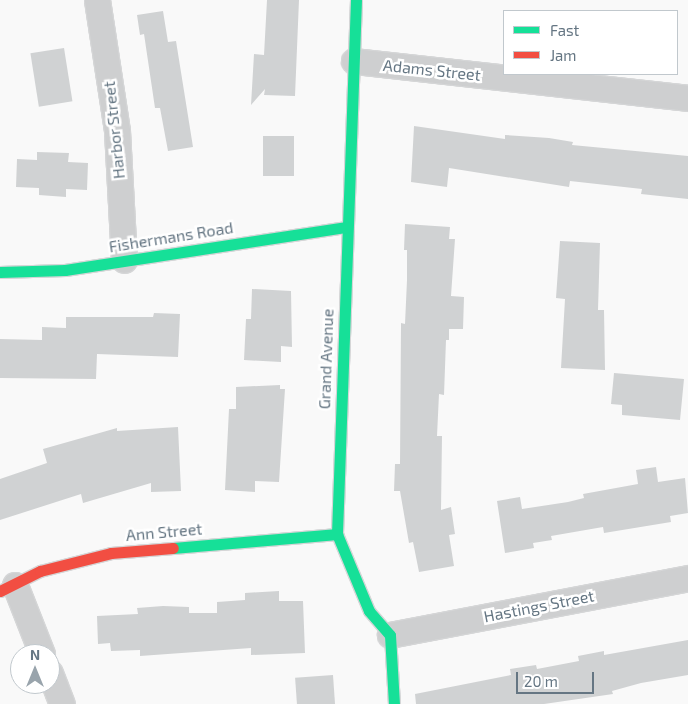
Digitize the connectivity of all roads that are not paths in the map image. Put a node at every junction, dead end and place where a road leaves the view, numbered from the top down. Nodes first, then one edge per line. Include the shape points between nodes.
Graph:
1 (97, 0) edge
2 (356, 0) edge
3 (354, 61) junction
4 (688, 98) edge
5 (347, 227) junction
6 (124, 260) junction
7 (0, 272) edge
8 (336, 534) junction
9 (688, 578) edge
10 (8, 588) edge
11 (390, 635) junction
12 (37, 644) edge
13 (394, 704) edge

1 - 6 street, Harbor Street via 117,131
2 - 3 street, Grand Avenue
3 - 4 street, Adams Street
3 - 5 street, Grand Avenue
5 - 6 street, Fishermans Road
5 - 8 street, Grand Avenue
6 - 7 street, Fishermans Road via 65,270
8 - 10 street, Ann Street via 111,553 40,571
8 - 11 street, Grand Avenue via 369,611
9 - 11 street, Hastings Street
10 - 12 street
11 - 13 street

